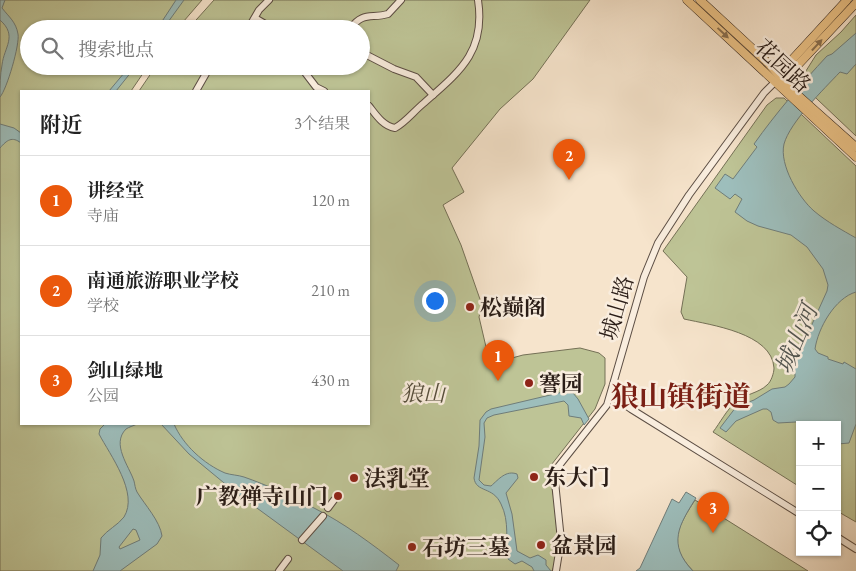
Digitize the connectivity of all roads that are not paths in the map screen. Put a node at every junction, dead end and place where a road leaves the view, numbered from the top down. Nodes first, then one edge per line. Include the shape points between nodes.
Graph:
1 (402, 0) edge
2 (478, 0) edge
3 (687, 0) edge
4 (700, 0) edge
5 (847, 0) edge
6 (266, 2) edge
7 (856, 3) edge
8 (255, 18) joint
9 (258, 20) edge
10 (358, 20) edge
11 (370, 57) edge
12 (205, 75) edge
13 (306, 75) edge
14 (780, 76) junction
15 (774, 82) junction
16 (197, 90) edge
17 (322, 90) edge
18 (790, 93) junction
19 (434, 94) junction
20 (370, 107) edge
21 (809, 109) junction
22 (856, 147) edge
23 (856, 157) edge
24 (611, 395) junction
25 (334, 500) dead end
26 (328, 508) dead end
27 (796, 512) edge
28 (323, 516) dead end
29 (302, 540) dead end
30 (841, 540) edge
31 (856, 549) edge
32 (288, 559) dead end
33 (280, 571) edge
34 (556, 571) edge

1 - 10 street via 388,14 366,15
2 - 19 street via 479,31 471,53 456,75
3 -> 15 main road, 花园路
4 - 14 main road, 花园路
5 - 14 main road, 城山路
6 - 8 street
14 -> 7 main road, 城山路 via 795,68
8 - 9 street
11 - 19 street via 416,76
12 - 16 street
13 - 17 street
14 - 15 street, 城山路
14 - 18 main road, 花园路
15 - 18 main road, 花园路
15 - 24 street, 城山路 via 689,195 658,243 633,311
18 - 21 main road, 花园路
19 - 20 street via 395,128 379,120
21 - 22 main road, 花园路
21 - 23 main road, 花园路
24 - 27 street
24 - 34 street, 城山路 via 607,406 554,472 561,540
25 - 26 street
28 - 29 street
30 - 31 street
32 - 33 street

